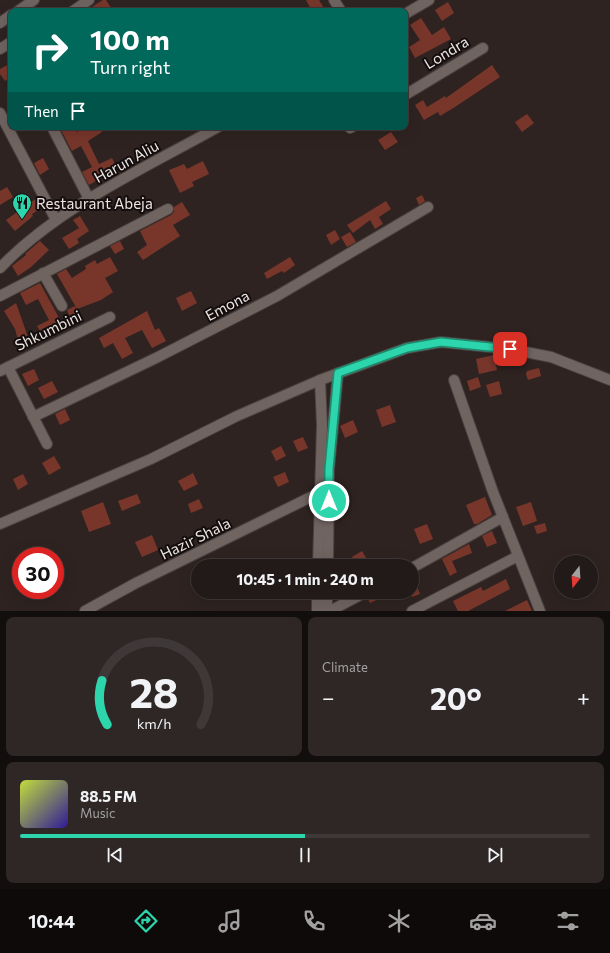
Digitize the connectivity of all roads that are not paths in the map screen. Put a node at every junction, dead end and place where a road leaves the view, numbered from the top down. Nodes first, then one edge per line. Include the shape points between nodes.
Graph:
1 (34, 0) edge
2 (89, 0) edge
3 (428, 0) edge
4 (22, 8) edge
5 (77, 8) edge
6 (408, 12) edge
7 (483, 48) dead end
8 (408, 93) edge
9 (0, 113) edge
10 (8, 128) edge
11 (9, 130) edge
12 (54, 130) edge
13 (213, 130) edge
14 (90, 199) junction
15 (428, 207) dead end
16 (168, 209) dead end
17 (56, 220) junction
18 (0, 268) edge
19 (44, 273) junction
20 (0, 296) edge
21 (62, 306) dead end
22 (110, 317) dead end
23 (4, 369) edge
24 (338, 373) junction
25 (320, 380) junction
26 (454, 380) dead end
27 (610, 380) edge
28 (33, 417) junction
29 (47, 444) dead end
30 (325, 455) junction
31 (319, 493) junction
32 (503, 517) junction
33 (0, 524) edge
34 (518, 556) junction
35 (318, 559) edge
36 (328, 559) edge
37 (419, 564) edge
38 (317, 599) edge
39 (327, 599) edge
40 (353, 599) edge
41 (85, 611) edge
42 (317, 611) edge
43 (327, 611) edge
44 (330, 611) edge
45 (412, 611) edge
46 (540, 611) edge

1 - 4 street
2 - 5 street
3 - 6 street
7 - 8 street, Londra
9 - 10 street
11 - 17 street
12 - 14 street, Harun Aliu
13 - 14 street, Harun Aliu
14 - 17 street, Harun Aliu
15 - 28 street, Emona via 277,296
16 - 19 street
17 - 18 street, Harun Aliu via 38,232
19 - 20 street
19 - 21 street
22 - 23 street, Shkumbini
23 - 28 street
24 - 25 street
24 - 27 street via 407,348 452,342 551,357
24 - 30 street
25 - 30 street
25 - 33 street via 237,416 151,459
26 - 32 street
28 - 29 street
30 - 31 street
30 - 36 street
31 - 35 street
31 - 41 street, Hazir Shala
32 - 34 street
32 - 37 street
34 - 45 street
34 - 46 street
38 - 42 street
39 - 43 street
40 - 44 street

